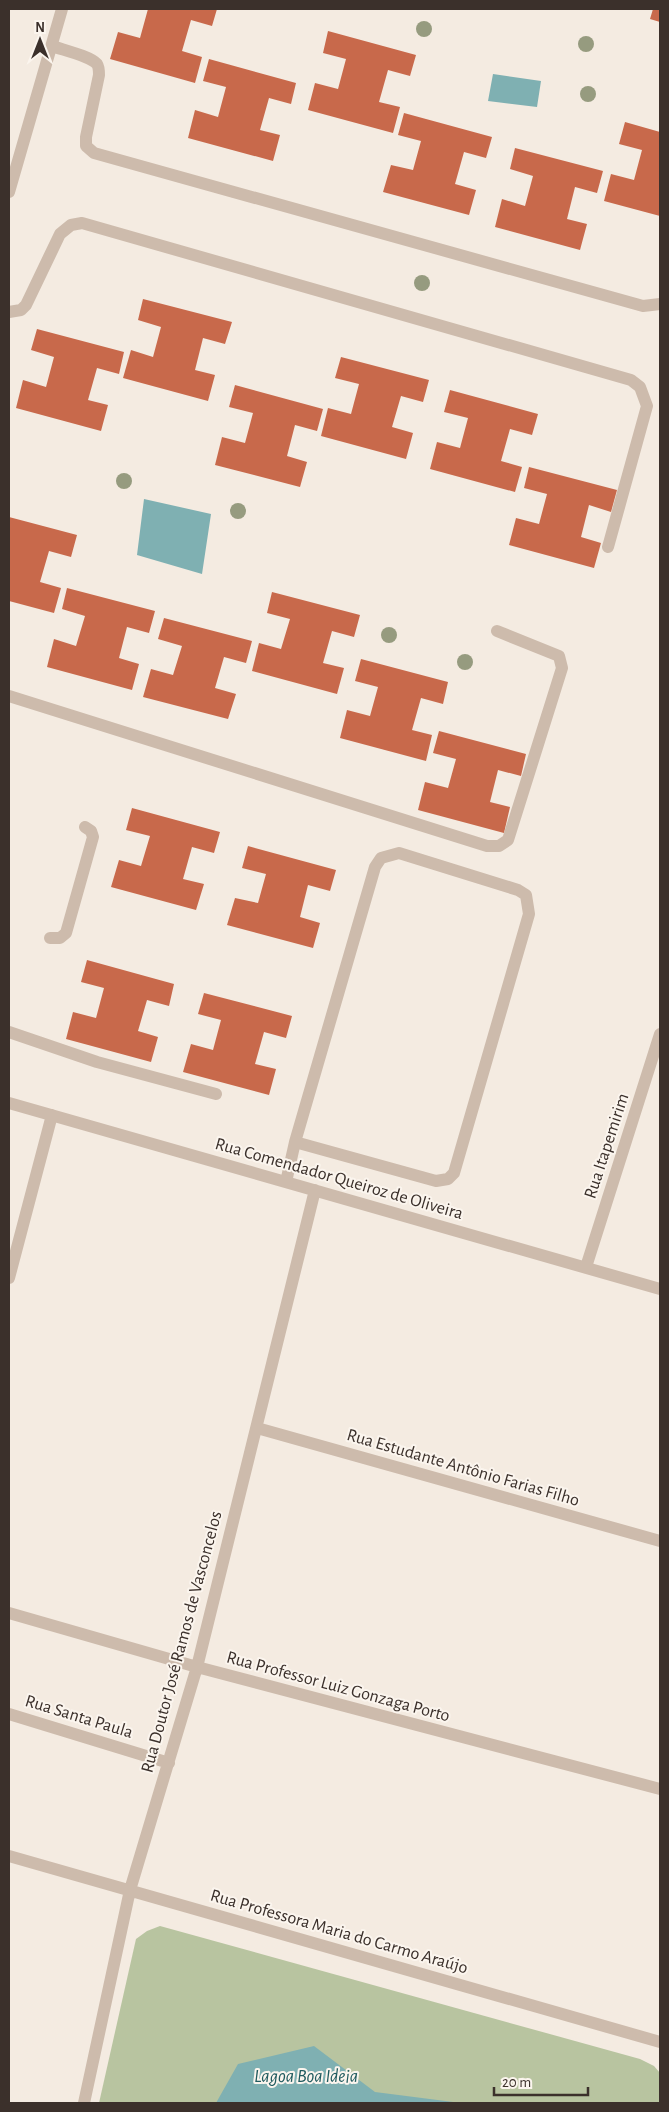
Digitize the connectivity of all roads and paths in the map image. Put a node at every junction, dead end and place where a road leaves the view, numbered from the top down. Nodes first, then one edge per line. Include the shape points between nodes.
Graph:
1 (62, 9) edge
2 (52, 46) junction
3 (9, 192) edge
4 (660, 304) edge
5 (9, 312) edge
6 (608, 547) dead end
7 (497, 630) dead end
8 (9, 696) edge
9 (85, 827) dead end
10 (50, 938) dead end
11 (9, 1032) edge
12 (660, 1034) edge
13 (216, 1094) dead end
14 (9, 1102) edge
15 (52, 1115) junction
16 (295, 1142) junction
17 (286, 1182) junction
18 (316, 1190) junction
19 (586, 1267) junction
20 (9, 1278) edge
21 (660, 1288) edge
22 (257, 1428) junction
23 (660, 1541) edge
24 (9, 1612) edge
25 (197, 1668) junction
26 (9, 1714) edge
27 (169, 1763) junction
28 (660, 1789) edge
29 (9, 1856) edge
30 (130, 1890) junction
31 (660, 2042) edge
32 (84, 2103) edge

1 - 2 street
2 - 3 street
2 - 4 street via 84,57 99,68 86,137 86,146 94,153 643,306
5 - 6 street via 21,310 26,305 60,234 71,225 82,223 631,380 640,387 647,406
7 - 8 street via 559,656 562,668 508,840 499,846 486,846
9 - 10 street via 94,837 66,934
11 - 13 street via 96,1062
12 - 19 street, Rua Itapemirim
14 - 15 street, Rua Comendador Queiroz de Oliveira
15 - 17 street, Rua Comendador Queiroz de Oliveira
15 - 20 street
16 - 16 street via 375,867 381,858 399,853 526,895 529,914 454,1173 448,1179 436,1180
16 - 17 street
17 - 18 street, Rua Comendador Queiroz de Oliveira
18 - 19 street, Rua Comendador Queiroz de Oliveira
18 - 22 street, Rua Doutor José Ramos de Vasconcelos
19 - 21 street, Rua Comendador Queiroz de Oliveira
22 - 23 street, Rua Estudante Antônio Farias Filho
22 - 25 street, Rua Doutor José Ramos de Vasconcelos
24 - 25 street, Rua Professor Luiz Gonzaga Porto
25 - 27 street, Rua Doutor José Ramos de Vasconcelos
25 - 28 street, Rua Professor Luiz Gonzaga Porto
26 - 27 street, Rua Santa Paula
27 - 30 street, Rua Doutor José Ramos de Vasconcelos
29 - 30 street, Rua Professora Maria do Carmo Araújo
30 - 31 street, Rua Professora Maria do Carmo Araújo
30 - 32 street, Rua Doutor José Ramos de Vasconcelos

